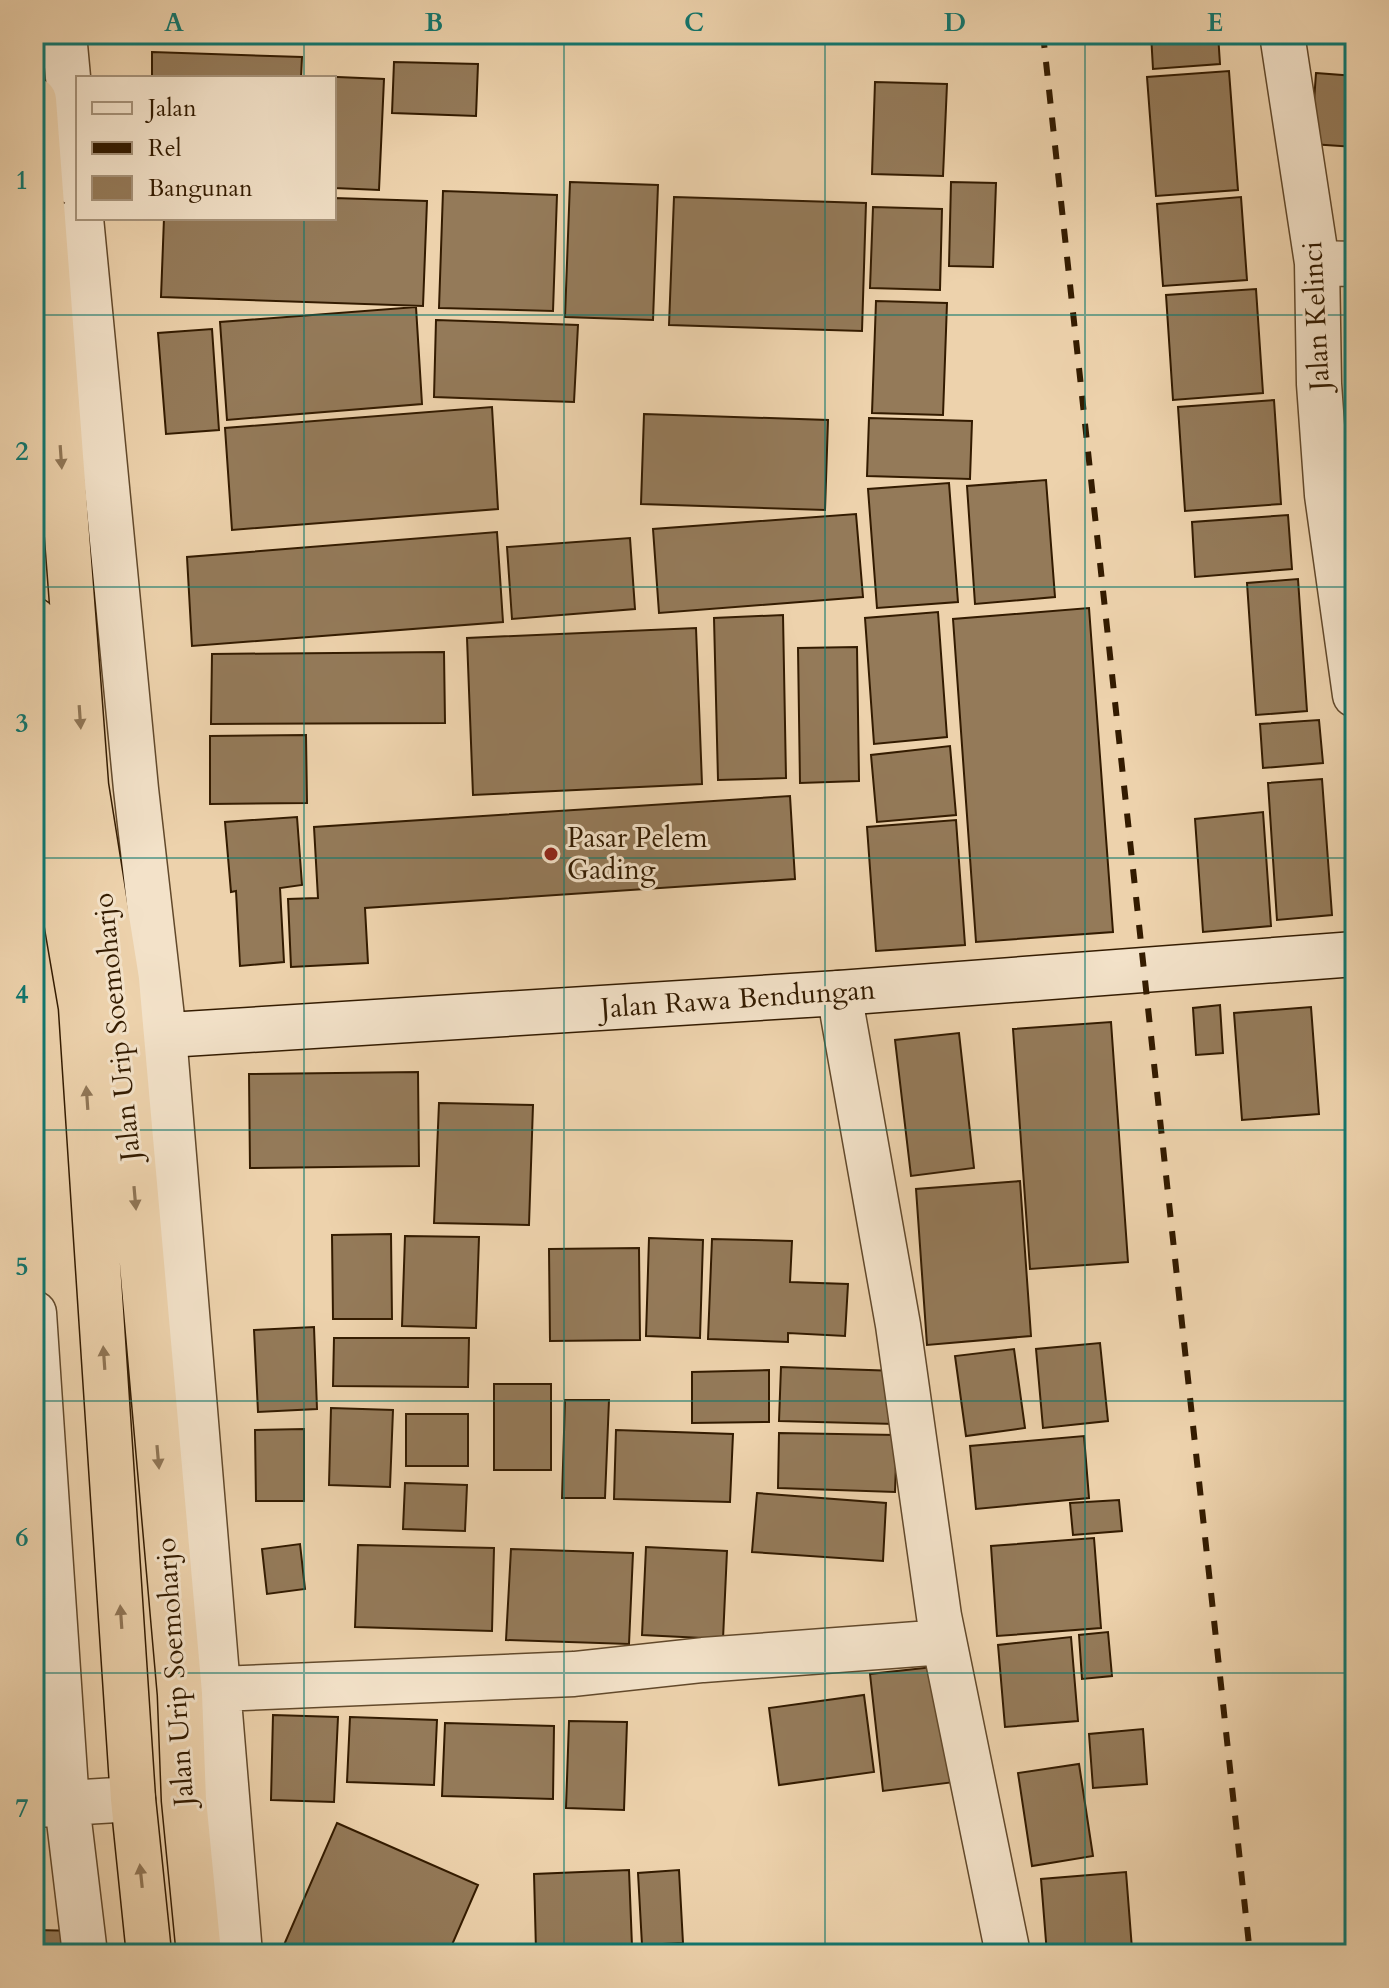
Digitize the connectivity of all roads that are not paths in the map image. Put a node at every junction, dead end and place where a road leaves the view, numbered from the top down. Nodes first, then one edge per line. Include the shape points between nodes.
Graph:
1 (64, 34) edge
2 (1282, 34) edge
3 (34, 100) edge
4 (76, 163) edge
5 (81, 220) edge
6 (1336, 264) edge
7 (1341, 494) edge
8 (34, 620) edge
9 (1355, 695) edge
10 (1355, 954) edge
11 (839, 993) junction
12 (164, 1035) junction
13 (120, 1038) junction
14 (34, 1313) edge
15 (944, 1642) junction
16 (199, 1691) junction
17 (133, 1799) junction
18 (51, 1804) edge
19 (85, 1954) edge
20 (149, 1954) edge
21 (199, 1954) edge
22 (240, 1954) edge
23 (1008, 1954) edge

1 - 4 street
2 - 6 street, Jalan Kelinci
3 -> 13 highway, Jalan Urip Soemoharjo via 86,786 117,980
5 - 12 street
6 - 7 street, Jalan Kelinci via 1319,384
7 - 9 street, Jalan Kelinci
17 -> 8 highway, Jalan Urip Soemoharjo via 81,1007 48,814
10 - 11 street, Jalan Rawa Bendungan
11 - 12 street, Jalan Rawa Bendungan
11 - 15 street via 898,1325
12 - 13 street, Jalan Rawa Bendungan
12 - 16 street
13 -> 16 highway, Jalan Urip Soemoharjo
14 - 18 street
15 - 16 street via 574,1674
15 - 23 street
16 - 21 highway, Jalan Urip Soemoharjo via 184,1800
16 - 22 street
17 - 18 street
20 -> 17 highway, Jalan Urip Soemoharjo
18 - 19 street

